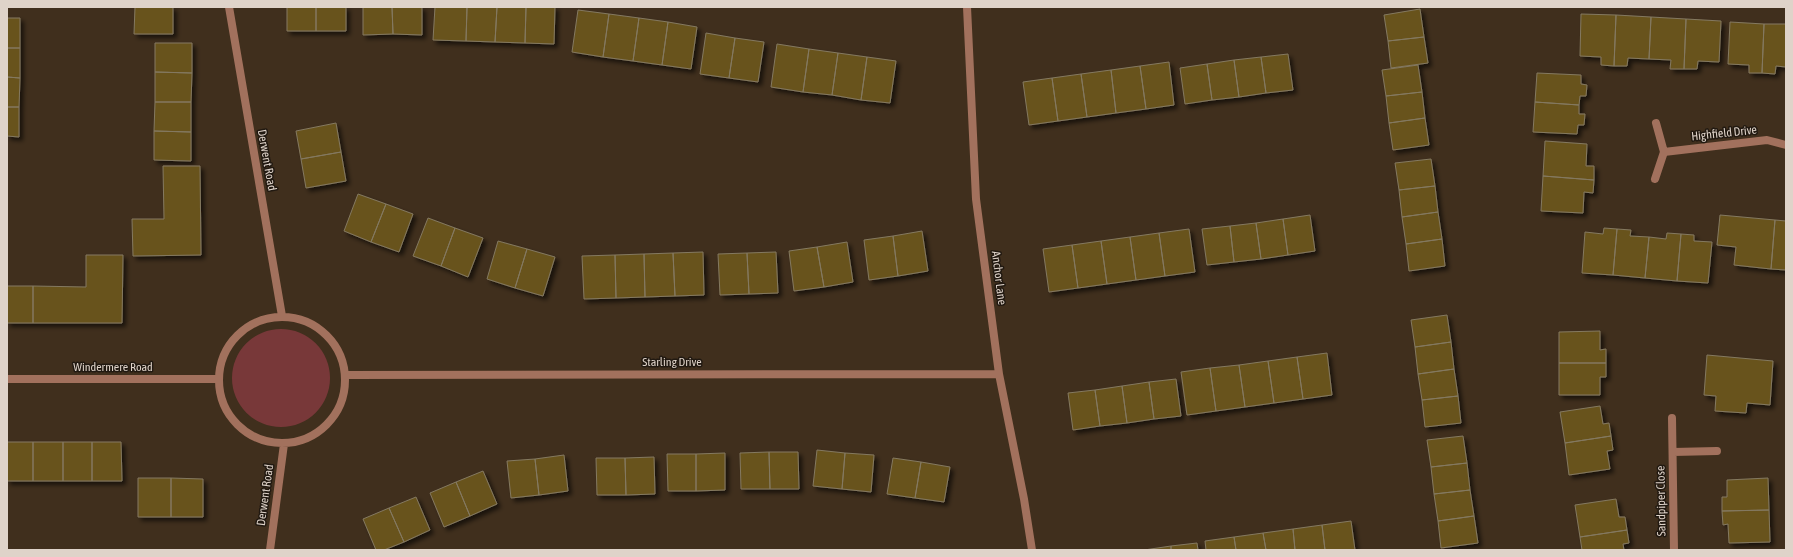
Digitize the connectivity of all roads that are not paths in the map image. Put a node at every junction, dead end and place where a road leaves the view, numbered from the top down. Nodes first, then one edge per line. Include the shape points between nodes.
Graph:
1 (229, 7) edge
2 (967, 7) edge
3 (1656, 123) dead end
4 (1786, 145) edge
5 (1664, 152) junction
6 (1655, 179) dead end
7 (282, 316) junction
8 (999, 374) junction
9 (346, 375) junction
10 (7, 379) edge
11 (218, 379) junction
12 (1672, 418) dead end
13 (284, 444) junction
14 (1717, 451) dead end
15 (1672, 452) junction
16 (270, 550) edge
17 (1032, 550) edge
18 (1674, 550) edge

1 - 7 street, Derwent Road
2 - 8 street, Anchor Lane via 976,199
3 - 5 street
4 - 5 street, Highfield Drive via 1767,140
5 - 6 street
7 - 9 street via 301,319 318,327 332,340 342,356
7 - 11 street via 262,319 245,328 231,342 222,360
8 - 9 street, Starling Drive
8 - 17 street, Anchor Lane
9 - 13 street via 344,396 336,414 322,429 304,440
10 - 11 street, Windermere Road
11 - 13 street via 221,399 231,417 245,432 263,441
12 - 15 street, Sandpiper Close
13 - 16 street, Derwent Road
14 - 15 street, Sandpiper Close
15 - 18 street, Sandpiper Close

